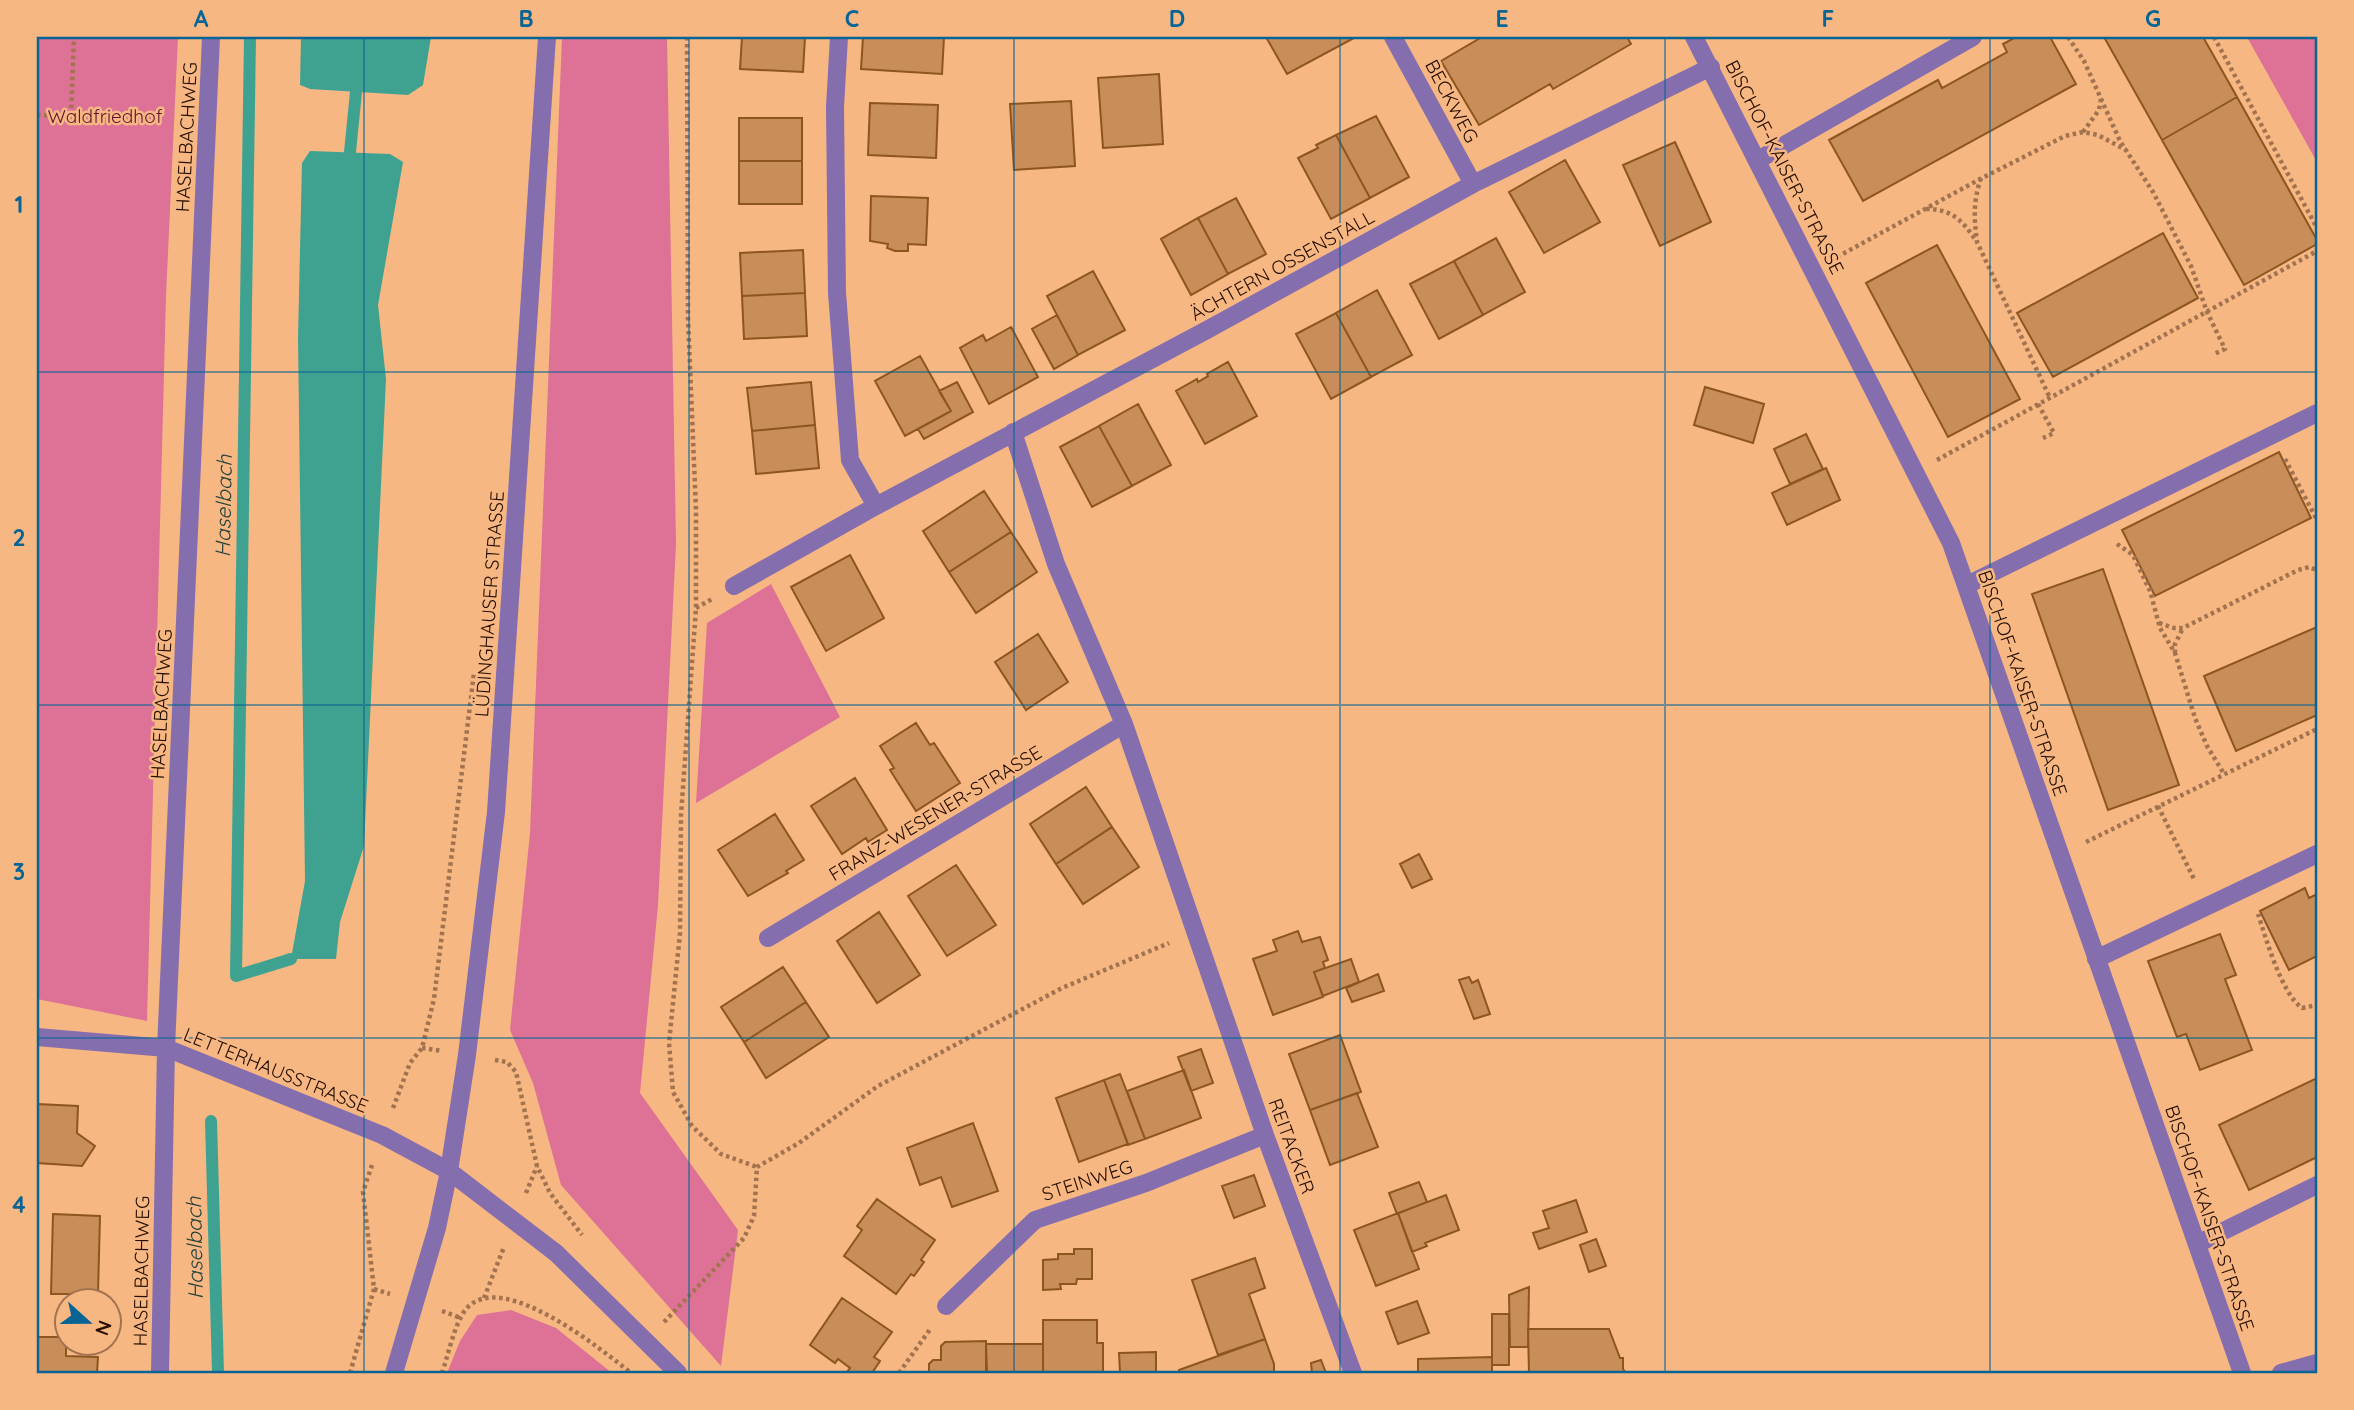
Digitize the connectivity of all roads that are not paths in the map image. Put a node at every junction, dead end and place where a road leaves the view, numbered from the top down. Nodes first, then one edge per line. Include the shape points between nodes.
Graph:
1 (211, 37) edge
2 (547, 37) edge
3 (839, 37) edge
4 (1393, 37) edge
5 (1694, 37) edge
6 (1973, 37) edge
7 (1711, 67) junction
8 (1758, 160) junction
9 (1473, 184) junction
10 (2317, 414) edge
11 (1013, 432) junction
12 (876, 506) junction
13 (1967, 585) junction
14 (734, 586) dead end
15 (1124, 724) junction
16 (2317, 854) edge
17 (768, 937) dead end
18 (2096, 959) junction
19 (37, 1037) edge
20 (166, 1048) junction
21 (1265, 1135) junction
22 (449, 1171) junction
23 (2317, 1185) edge
24 (2197, 1244) junction
25 (946, 1306) road end
26 (2317, 1363) edge
27 (160, 1373) edge
28 (394, 1373) edge
29 (678, 1373) edge
30 (1353, 1373) edge
31 (2242, 1373) edge
32 (2281, 1373) edge

1 - 20 street, HASELBACHWEG
2 - 22 street, LÜDINGHAUSER STRASSE via 496,811
3 - 12 street via 836,293 850,460
4 - 9 street, BECKWEG
5 - 7 street, BISCHOF-KAISER-STRASSE
6 - 8 street
7 - 8 street, BISCHOF-KAISER-STRASSE
7 - 9 street, ÄCHTERN OSSENSTALL
8 - 13 street, BISCHOF-KAISER-STRASSE via 1951,543
9 - 11 street, ÄCHTERN OSSENSTALL
10 - 13 street
11 - 12 street, ÄCHTERN OSSENSTALL
11 - 15 street via 1056,564
12 - 14 street, ÄCHTERN OSSENSTALL
13 - 18 street, BISCHOF-KAISER-STRASSE
15 - 17 street, FRANZ-WESENER-STRASSE
15 - 21 street, REITACKER
16 - 18 street
18 - 24 street, BISCHOF-KAISER-STRASSE
19 - 20 street, LETTERHAUSSTRASSE
20 - 22 street, LETTERHAUSSTRASSE via 382,1135
20 - 27 street, HASELBACHWEG
21 - 25 street, STEINWEG via 1146,1183 1035,1220
21 - 30 street, REITACKER
22 - 28 street, LÜDINGHAUSER STRASSE
22 - 29 street via 556,1253
23 - 24 street
24 - 31 street, BISCHOF-KAISER-STRASSE
26 - 32 street

